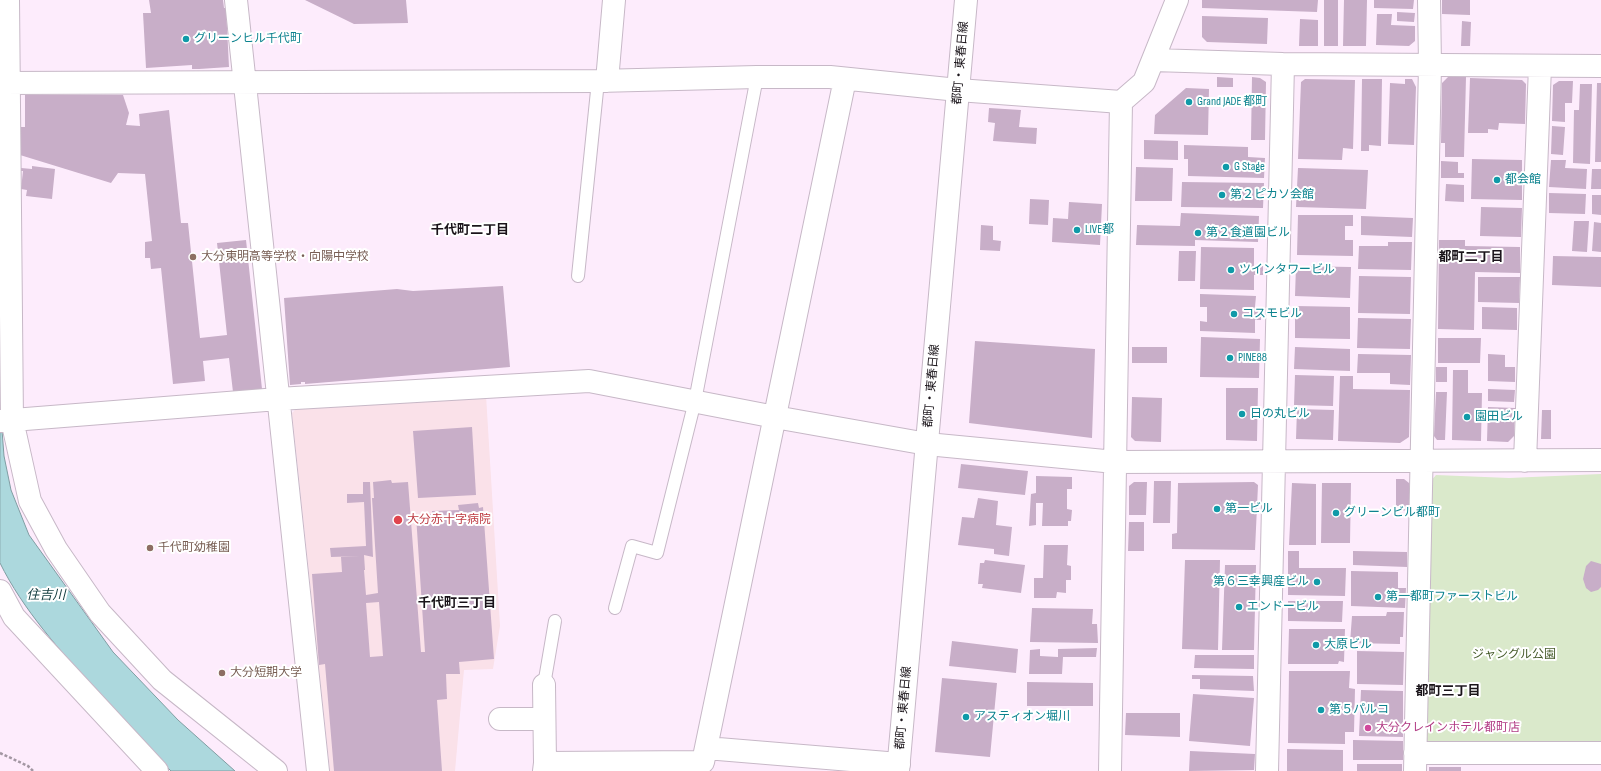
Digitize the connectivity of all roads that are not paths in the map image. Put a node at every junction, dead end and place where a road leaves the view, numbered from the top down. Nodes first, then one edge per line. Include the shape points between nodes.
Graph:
1 (8, 0) edge
2 (236, 0) edge
3 (614, 0) edge
4 (966, 0) edge
5 (1177, 0) edge
6 (1429, 0) edge
7 (1153, 60) junction
8 (1283, 64) junction
9 (1430, 65) junction
10 (1540, 66) junction
11 (1601, 66) edge
12 (758, 77) junction
13 (844, 79) junction
14 (602, 81) junction
15 (244, 82) junction
16 (4, 84) edge
17 (958, 90) junction
18 (1121, 102) junction
19 (578, 276) dead end
20 (278, 399) junction
21 (695, 402) junction
22 (775, 417) junction
23 (6, 421) edge
24 (927, 444) junction
25 (1525, 460) junction
26 (1601, 460) edge
27 (1274, 461) junction
28 (1422, 461) junction
29 (1114, 462) junction
30 (0, 591) edge
31 (615, 608) dead end
32 (555, 621) dead end
33 (544, 685) joint
34 (500, 719) dead end
35 (544, 719) junction
36 (706, 748) junction
37 (1601, 753) edge
38 (1415, 762) edge
39 (544, 767) edge
40 (899, 768) edge
41 (157, 771) edge
42 (276, 771) edge
43 (318, 771) edge
44 (1110, 771) edge
45 (1267, 771) edge

1 - 16 street
2 - 15 street
3 - 14 street
4 - 17 street, 都町・東春日線
5 - 7 street
6 - 9 street
7 - 8 street
7 - 18 street via 1144,82
8 - 9 street
8 - 27 street
9 - 10 street
9 - 28 street
10 - 11 street
10 - 25 street
12 - 13 street
12 - 14 street
12 - 21 lane
13 - 17 street
13 - 22 street
14 - 15 street
14 - 19 lane
15 - 16 street
15 - 20 street
16 - 23 street
17 - 18 street
17 - 24 street, 都町・東春日線
18 - 29 street
20 - 21 street via 589,380
20 - 23 street
20 - 43 street
21 - 22 street
21 - 31 lane via 657,553 632,546
22 - 24 street
22 - 36 street
23 - 42 street via 30,502 56,549 100,613 162,680
24 - 29 street
24 - 40 street, 都町・東春日線
25 - 26 street
25 - 28 street
27 - 28 street
27 - 29 street
27 - 45 street
28 - 38 street
29 - 44 street
30 - 41 street via 14,617
32 - 33 lane
33 - 35 street
34 - 35 street
35 - 39 street
36 - 39 street via 703,762
36 - 40 street
37 - 38 street

